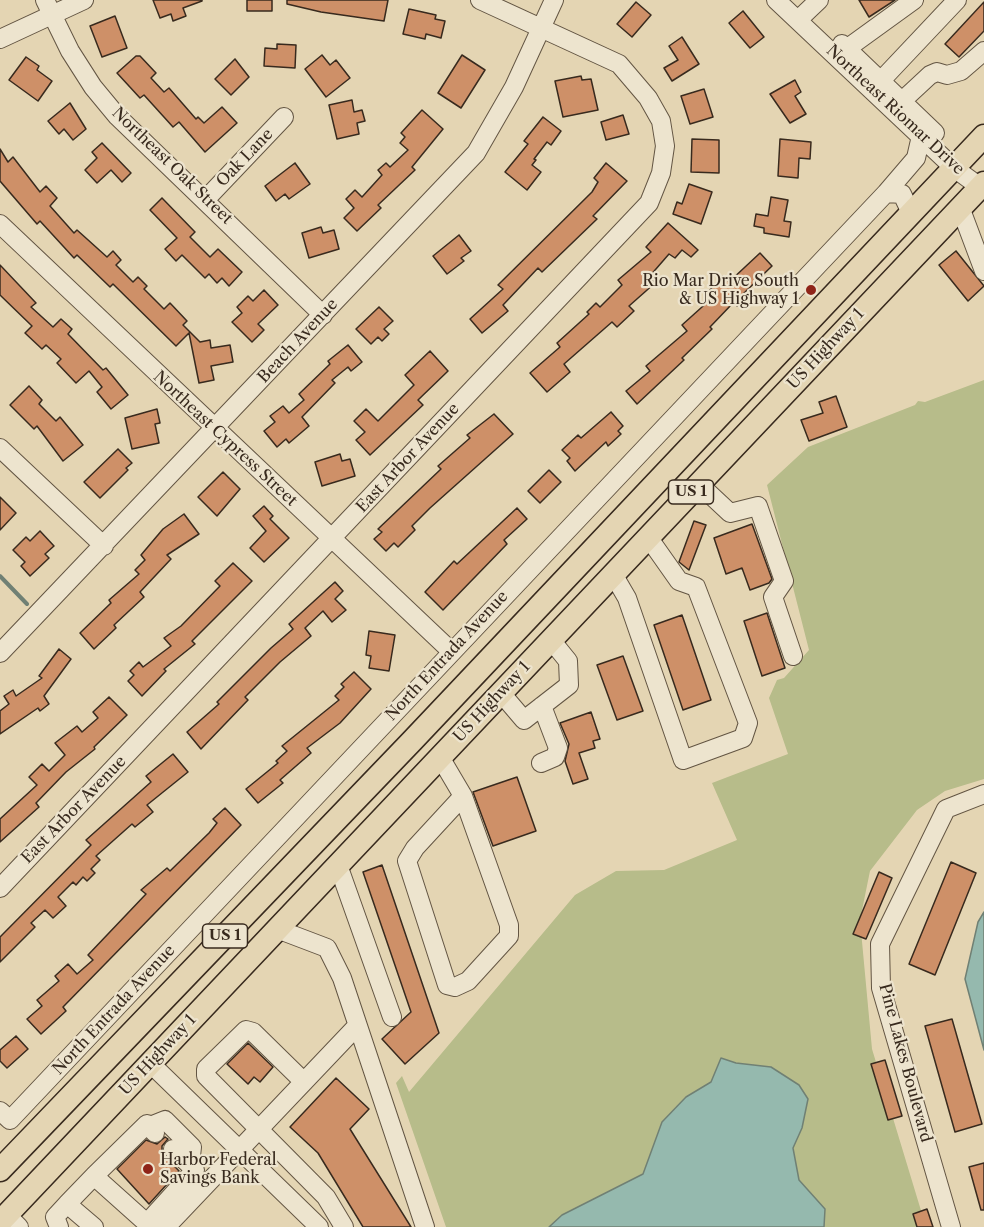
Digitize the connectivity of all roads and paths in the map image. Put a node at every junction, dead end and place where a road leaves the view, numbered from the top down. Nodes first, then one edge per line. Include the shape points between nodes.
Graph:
1 (84, 0) edge
2 (480, 0) edge
3 (554, 0) edge
4 (776, 0) edge
5 (914, 0) edge
6 (957, 0) edge
7 (48, 7) edge
8 (805, 8) edge
9 (541, 27) junction
10 (0, 39) edge
11 (984, 51) edge
12 (841, 52) junction
13 (876, 85) junction
14 (902, 101) junction
15 (284, 117) dead end
16 (921, 136) junction
17 (984, 136) edge
18 (958, 164) junction
19 (982, 185) edge
20 (886, 192) junction
21 (206, 199) junction
22 (960, 207) junction
23 (911, 213) junction
24 (0, 225) edge
25 (984, 271) edge
26 (322, 315) junction
27 (214, 430) junction
28 (0, 448) edge
29 (699, 484) junction
30 (648, 537) junction
31 (331, 539) junction
32 (104, 546) junction
33 (613, 574) junction
34 (551, 640) junction
35 (452, 651) junction
36 (0, 653) edge
37 (793, 656) dead end
38 (501, 693) junction
39 (449, 703) junction
40 (542, 706) junction
41 (412, 741) junction
42 (440, 758) junction
43 (541, 763) dead end
44 (984, 794) edge
45 (463, 796) junction
46 (398, 802) junction
47 (338, 865) junction
48 (0, 888) edge
49 (277, 929) junction
50 (392, 1017) dead end
51 (357, 1026) junction
52 (150, 1063) junction
53 (304, 1082) junction
54 (5, 1116) edge
55 (260, 1128) junction
56 (240, 1148) junction
57 (172, 1149) dead end
58 (190, 1165) junction
59 (0, 1170) edge
60 (94, 1176) junction
61 (67, 1204) junction
62 (9, 1221) edge
63 (149, 1225) edge
64 (59, 1227) edge
65 (94, 1227) edge
66 (166, 1227) edge
67 (319, 1227) edge
68 (344, 1227) edge
69 (425, 1227) edge
70 (951, 1227) edge

1 - 7 street
2 - 9 street, East Arbor Avenue
3 - 9 street, Beach Avenue
4 - 8 street, Northeast Riomar Drive
5 - 12 street
6 - 13 street
7 - 10 street
7 - 21 street, Northeast Oak Street via 93,87 117,116
8 - 12 street, Northeast Riomar Drive
9 - 26 street, Beach Avenue via 514,87 476,153
9 - 31 street, East Arbor Avenue via 618,64 648,98 661,121 665,146 649,203
11 - 14 street via 961,71 930,75
12 - 13 street, Northeast Riomar Drive
13 - 14 street, Northeast Riomar Drive
13 - 16 street, Northeast Riomar Drive
14 - 18 street, Northeast Riomar Drive
15 - 21 street, Oak Lane
16 - 18 street, Northeast Riomar Drive
16 - 20 street, North Entrada Avenue via 916,158
17 - 18 main road, US Highway 1 / US 1
18 - 19 street, Northeast Riomar Drive
18 - 23 main road, US Highway 1 / US 1
19 - 22 main road, US Highway 1 / US 1
20 - 23 street via 902,194
20 - 35 street, North Entrada Avenue
21 - 26 street, Northeast Oak Street
22 - 25 street
22 - 29 main road, US Highway 1 / US 1
23 - 39 main road, US Highway 1 / US 1
24 - 27 street, Northeast Cypress Street
26 - 27 street, Beach Avenue
27 - 31 street, Northeast Cypress Street
27 - 32 street, Beach Avenue
28 - 32 street
29 - 30 main road, US Highway 1 / US 1
29 - 37 street via 730,513 758,506 784,581 773,597
30 - 33 main road, US Highway 1 / US 1
30 - 33 street via 679,581 696,587 748,723 743,738 683,760 627,598
31 - 35 street, Northeast Cypress Street
31 - 48 street, East Arbor Avenue
32 - 36 street, Beach Avenue
33 - 34 main road, US Highway 1 / US 1
34 - 38 main road, US Highway 1 / US 1
34 - 40 street via 568,661 569,685
35 - 54 street, North Entrada Avenue
38 - 40 street via 524,720
38 - 42 main road, US Highway 1 / US 1
39 - 41 main road, US Highway 1 / US 1
39 - 42 main road via 436,740
40 - 43 street via 558,748 555,757
41 - 46 main road via 413,761
41 - 59 main road, US Highway 1 / US 1
42 - 45 street
42 - 46 main road, US Highway 1 / US 1
44 - 70 street, Pine Lakes Boulevard via 946,809 880,944 882,988
45 - 45 street via 509,925 509,936 468,981 455,987 447,985 407,861
46 - 47 main road, US Highway 1 / US 1
47 - 49 main road, US Highway 1 / US 1
47 - 50 street
49 - 51 street via 327,948 342,978
49 - 52 main road, US Highway 1 / US 1
51 - 53 street
51 - 69 street
52 - 56 street
52 - 62 main road, US Highway 1 / US 1
53 - 55 street
53 - 55 street via 254,1032 246,1030 206,1069 206,1076
55 - 56 street
55 - 68 street via 326,1197
56 - 66 street
56 - 67 street
57 - 58 street
58 - 60 street via 192,1147 165,1120 153,1130 147,1124
58 - 63 street via 195,1170
60 - 61 street
60 - 63 street
61 - 64 street via 55,1217
61 - 65 street

